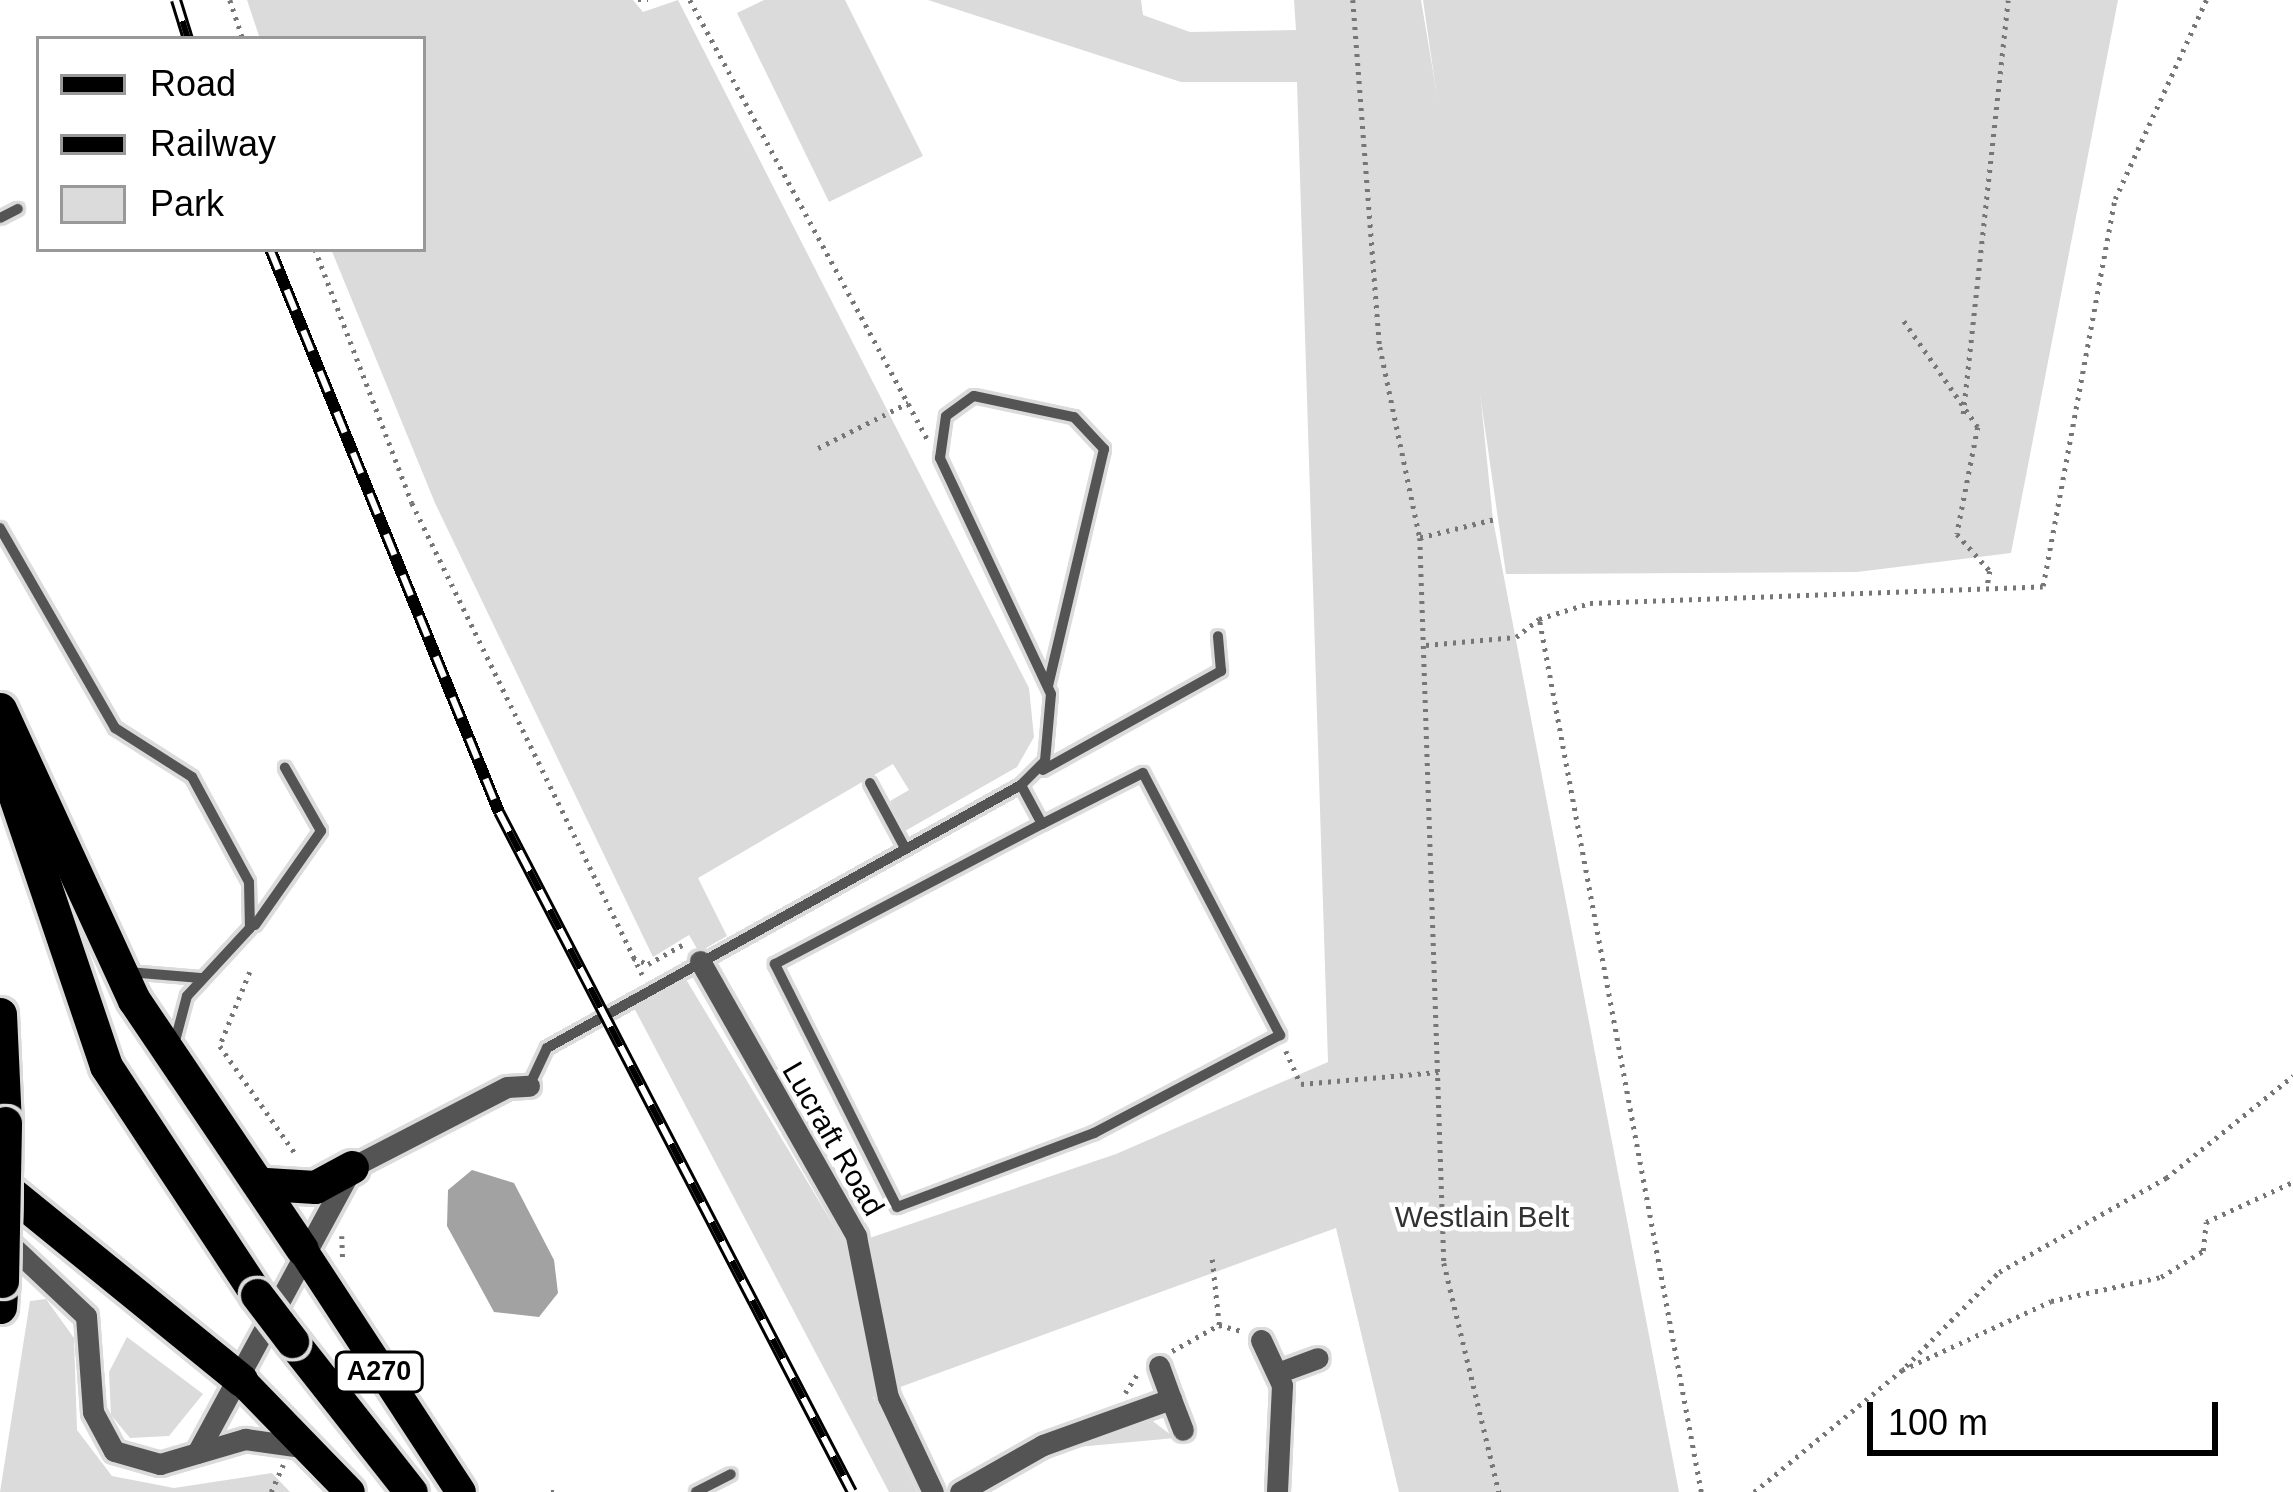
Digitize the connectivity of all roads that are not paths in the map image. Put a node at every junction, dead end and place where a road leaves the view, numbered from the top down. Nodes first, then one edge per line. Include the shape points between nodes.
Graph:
1 (18, 209) dead end
2 (0, 218) edge
3 (0, 528) edge
4 (1218, 636) dead end
5 (1048, 686) junction
6 (5, 726) edge
7 (285, 768) dead end
8 (1025, 781) junction
9 (870, 782) dead end
10 (1042, 824) junction
11 (905, 848) junction
12 (246, 938) junction
13 (700, 961) junction
14 (118, 970) junction
15 (202, 978) junction
16 (0, 1014) edge
17 (176, 1072) junction
18 (529, 1086) joint
19 (352, 1167) junction
20 (0, 1184) edge
21 (266, 1184) junction
22 (0, 1234) edge
23 (302, 1249) junction
24 (1, 1294) edge
25 (1261, 1340) dead end
26 (1318, 1358) dead end
27 (1153, 1363) road end
28 (1280, 1372) junction
29 (241, 1380) junction
30 (1171, 1399) junction
31 (1184, 1430) dead end
32 (196, 1454) junction
33 (297, 1454) junction
34 (731, 1474) dead end
35 (350, 1492) edge
36 (411, 1492) edge
37 (461, 1492) edge
38 (696, 1492) edge
39 (933, 1492) edge
40 (960, 1492) edge
41 (1277, 1492) edge

1 - 2 lane
3 - 12 lane via 116,728 180,765 222,822 250,882
4 - 8 lane via 1221,671
5 - 5 lane via 944,470 940,430 974,396 1074,417 1101,438 1098,509
5 - 8 lane via 1054,731
6 - 14 highway
6 - 36 highway, bridge via 13,790 106,1066 256,1295
7 - 12 lane via 320,836
8 - 10 lane
8 - 11 lane
9 - 11 lane
10 - 10 lane via 1143,772 1280,1035 1094,1133 897,1207 775,964
11 - 13 lane
12 - 15 lane
13 - 18 lane via 547,1048
13 - 39 street, Lucraft Road via 856,1236 888,1397
14 - 15 lane
14 - 17 highway
15 - 17 lane via 175,1023
16 - 24 highway, bridge
17 - 21 highway
18 - 19 street via 507,1087
19 - 21 highway via 315,1187
19 - 23 street
20 - 29 highway
21 - 23 highway
22 - 32 street via 86,1316 93,1412 114,1451 160,1463
23 - 29 street
23 - 37 main road, A270
25 - 28 street
26 - 28 street
27 - 30 street
28 - 41 street
29 - 32 street
29 - 33 main road
30 - 31 street
30 - 40 street via 1042,1445
32 - 33 street via 245,1438
33 - 35 main road
34 - 38 lane

